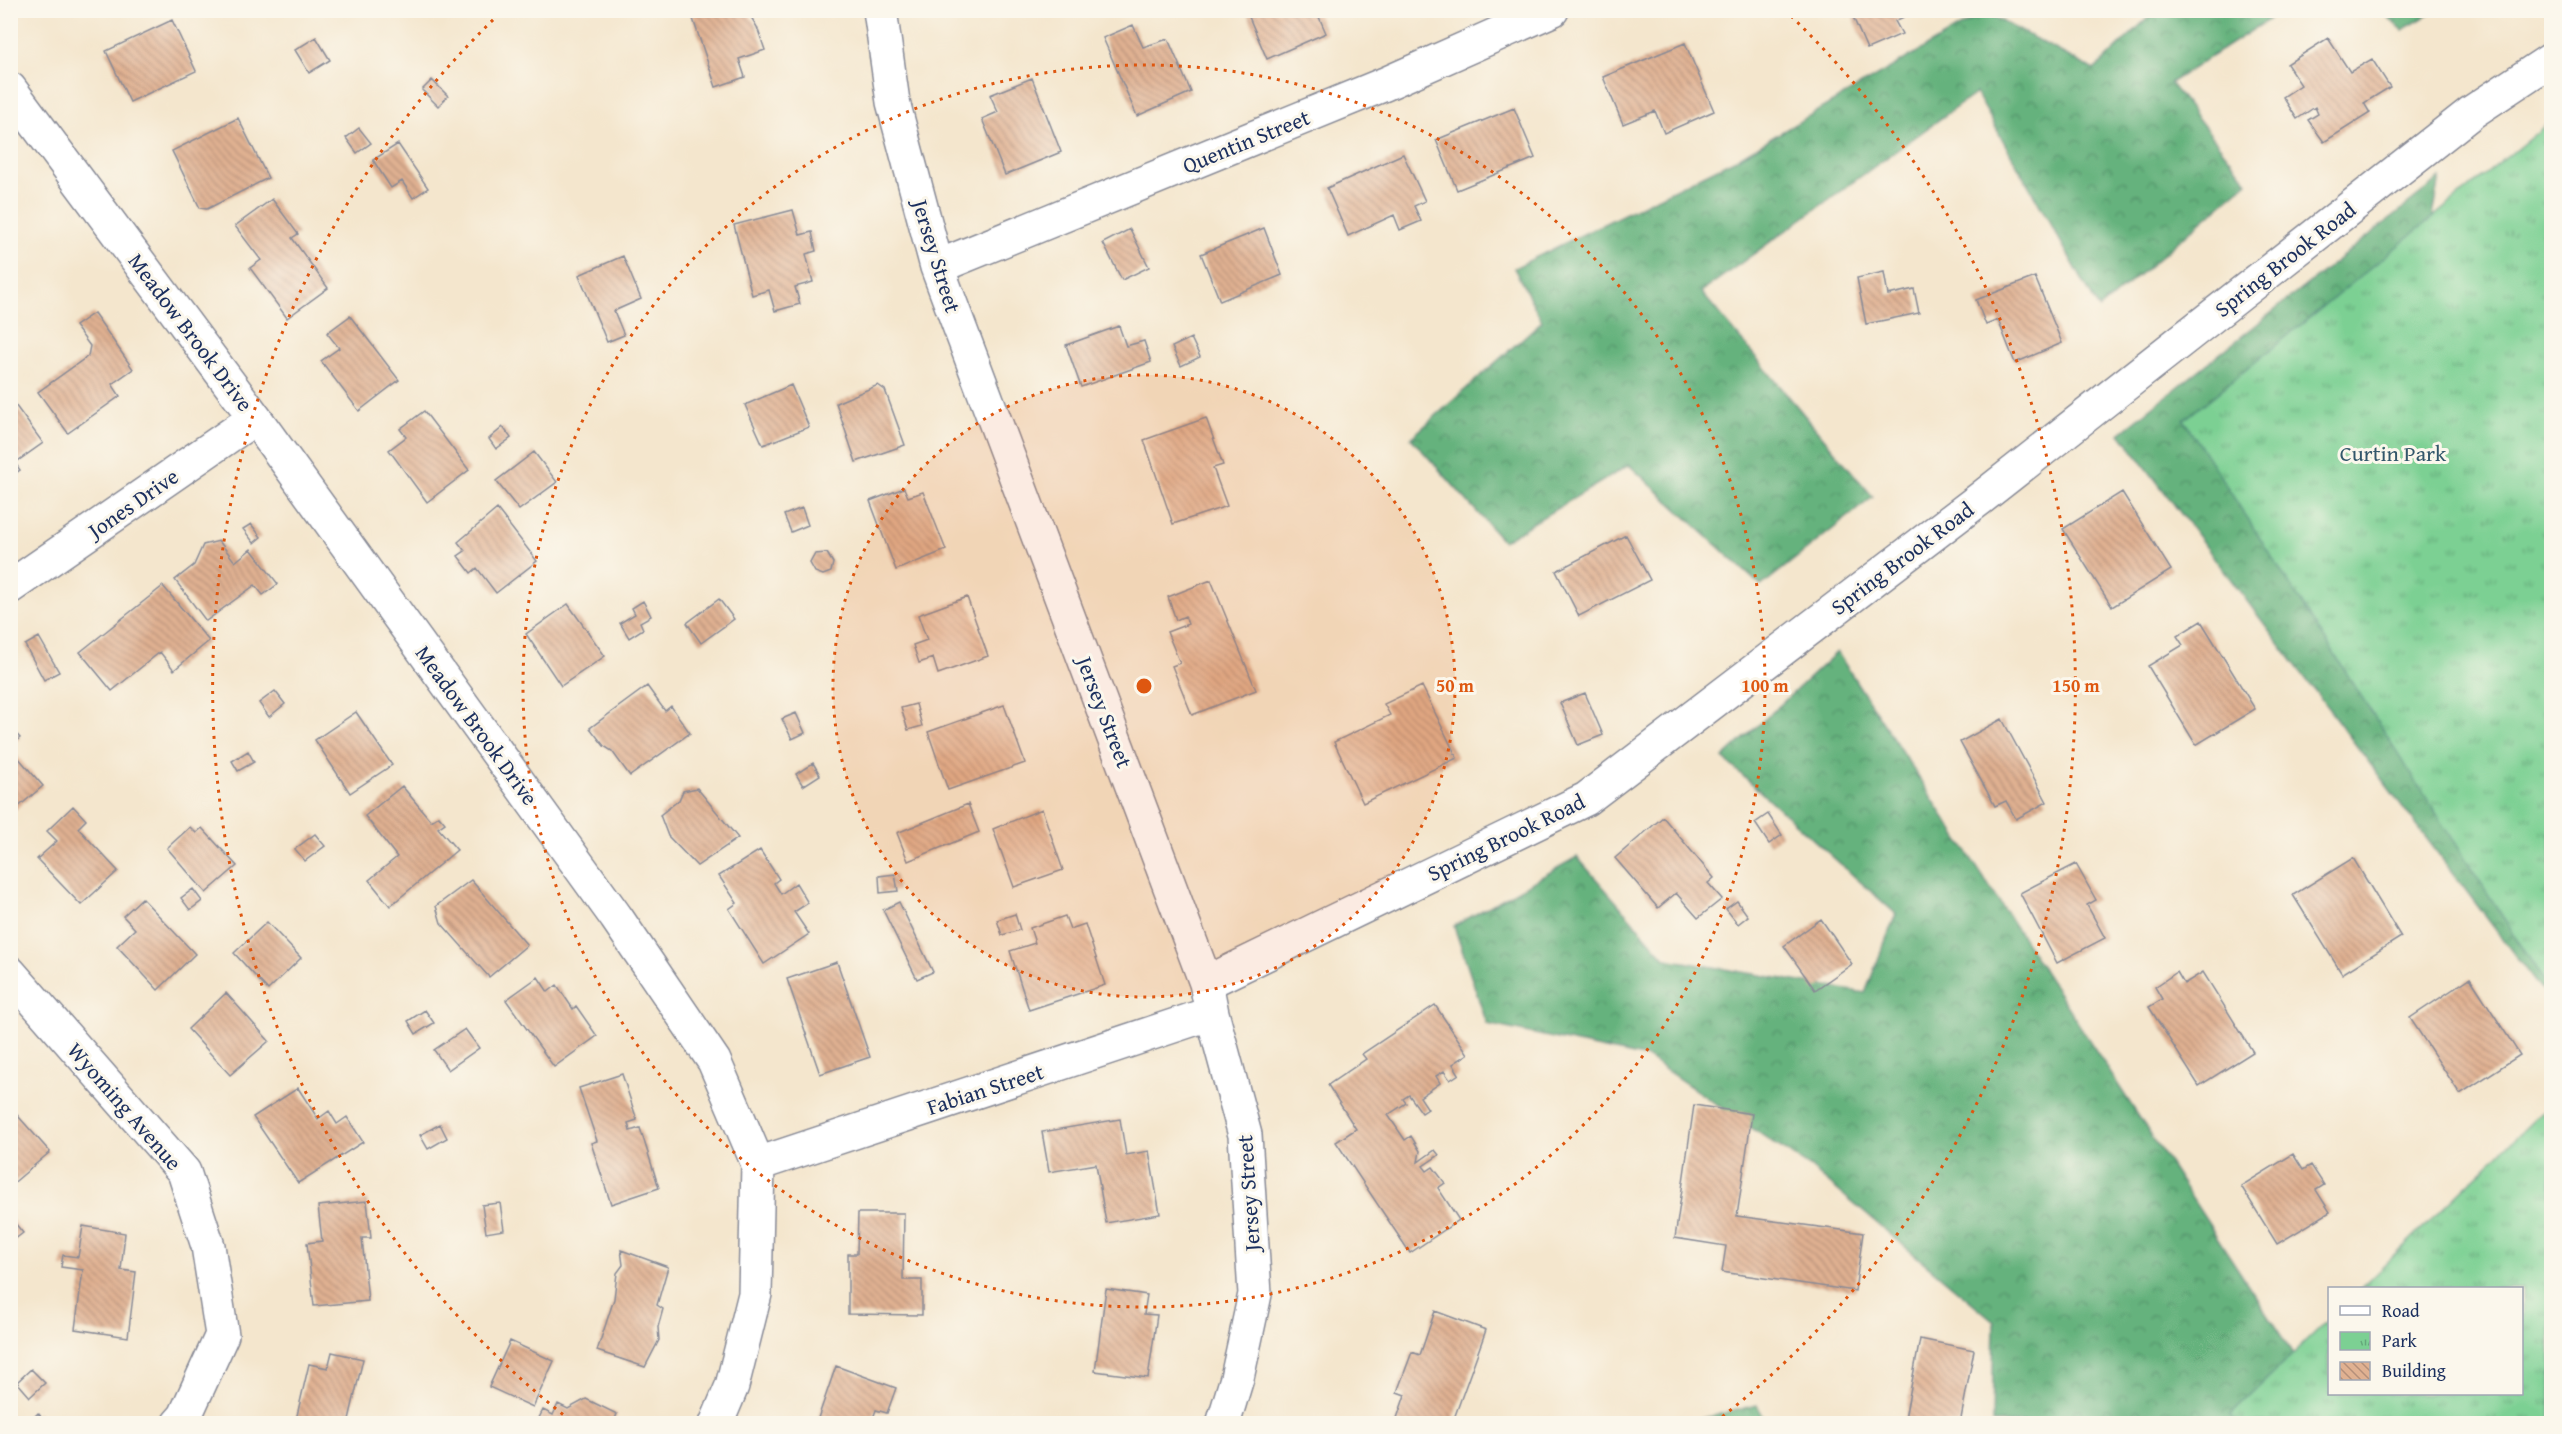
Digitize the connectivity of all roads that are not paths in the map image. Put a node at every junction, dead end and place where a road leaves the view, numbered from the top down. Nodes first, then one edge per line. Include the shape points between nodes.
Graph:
1 (880, 10) edge
2 (1552, 10) edge
3 (2552, 59) edge
4 (10, 89) edge
5 (937, 267) junction
6 (255, 418) junction
7 (10, 587) edge
8 (10, 974) edge
9 (1209, 998) junction
10 (758, 1164) junction
11 (178, 1424) edge
12 (716, 1424) edge
13 (1223, 1424) edge

1 - 5 street, Jersey Street via 893,102
2 - 5 street, Quentin Street via 1385,84
3 - 9 street, Spring Brook Road via 2472,112 1990,490 1587,799
4 - 6 street, Meadow Brook Drive
5 - 9 street, Jersey Street
6 - 7 street, Jones Drive
6 - 10 street, Meadow Brook Drive via 616,917 714,1061
8 - 11 street, Wyoming Avenue via 184,1172 208,1246 222,1335
9 - 10 street, Fabian Street
9 - 13 street, Jersey Street via 1245,1135 1255,1294
10 - 12 street, Meadow Brook Drive via 755,1294 732,1386

